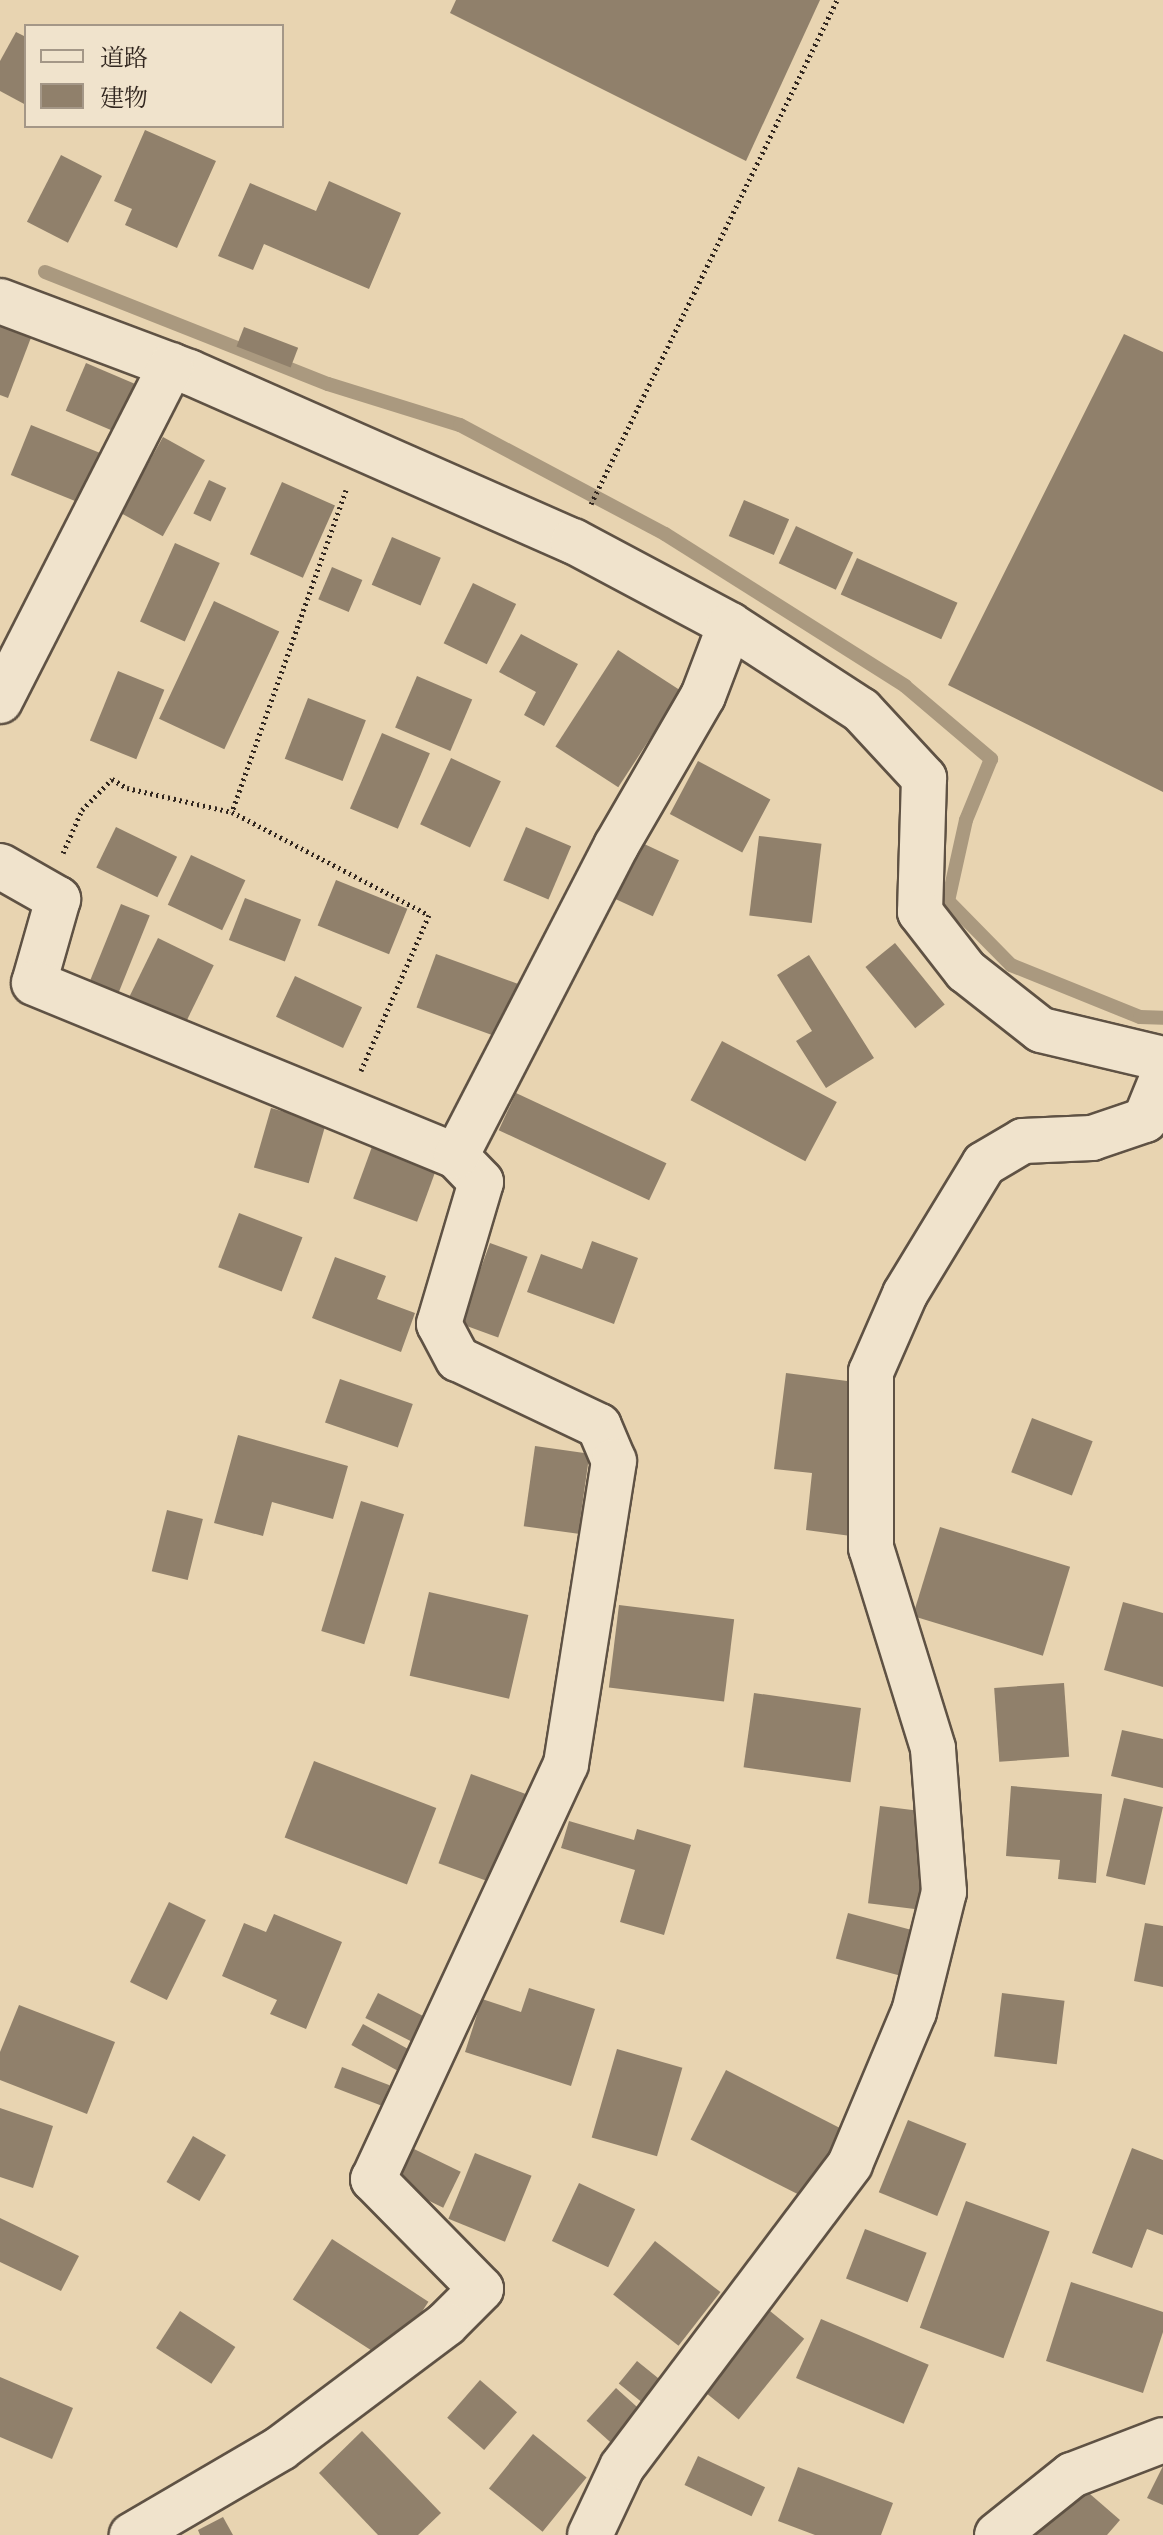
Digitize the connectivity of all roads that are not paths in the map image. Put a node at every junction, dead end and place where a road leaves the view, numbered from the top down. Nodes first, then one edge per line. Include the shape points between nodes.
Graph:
1 (0, 301) edge
2 (171, 365) junction
3 (730, 625) junction
4 (0, 701) edge
5 (0, 866) edge
6 (1163, 1059) edge
7 (1163, 1076) edge
8 (456, 1156) junction
9 (1163, 2440) edge
10 (132, 2535) edge
11 (590, 2535) edge
12 (997, 2535) edge

1 - 2 street
2 - 3 street via 573,541
2 - 4 street
3 - 6 street via 861,710 924,778 920,912 966,971 1041,1030
3 - 8 street via 703,696 616,846
5 - 8 street via 58,899 34,983
7 - 11 street via 1145,1120 1092,1138 1023,1141 984,1164 905,1294 871,1372 871,1548 933,1748 944,1892 914,2012 850,2164 622,2467
8 - 10 street via 481,1182 439,1324 458,1359 599,1426 614,1461 596,1603 566,1764 373,2179 481,2289 446,2324 281,2448
9 - 12 street via 1072,2475

